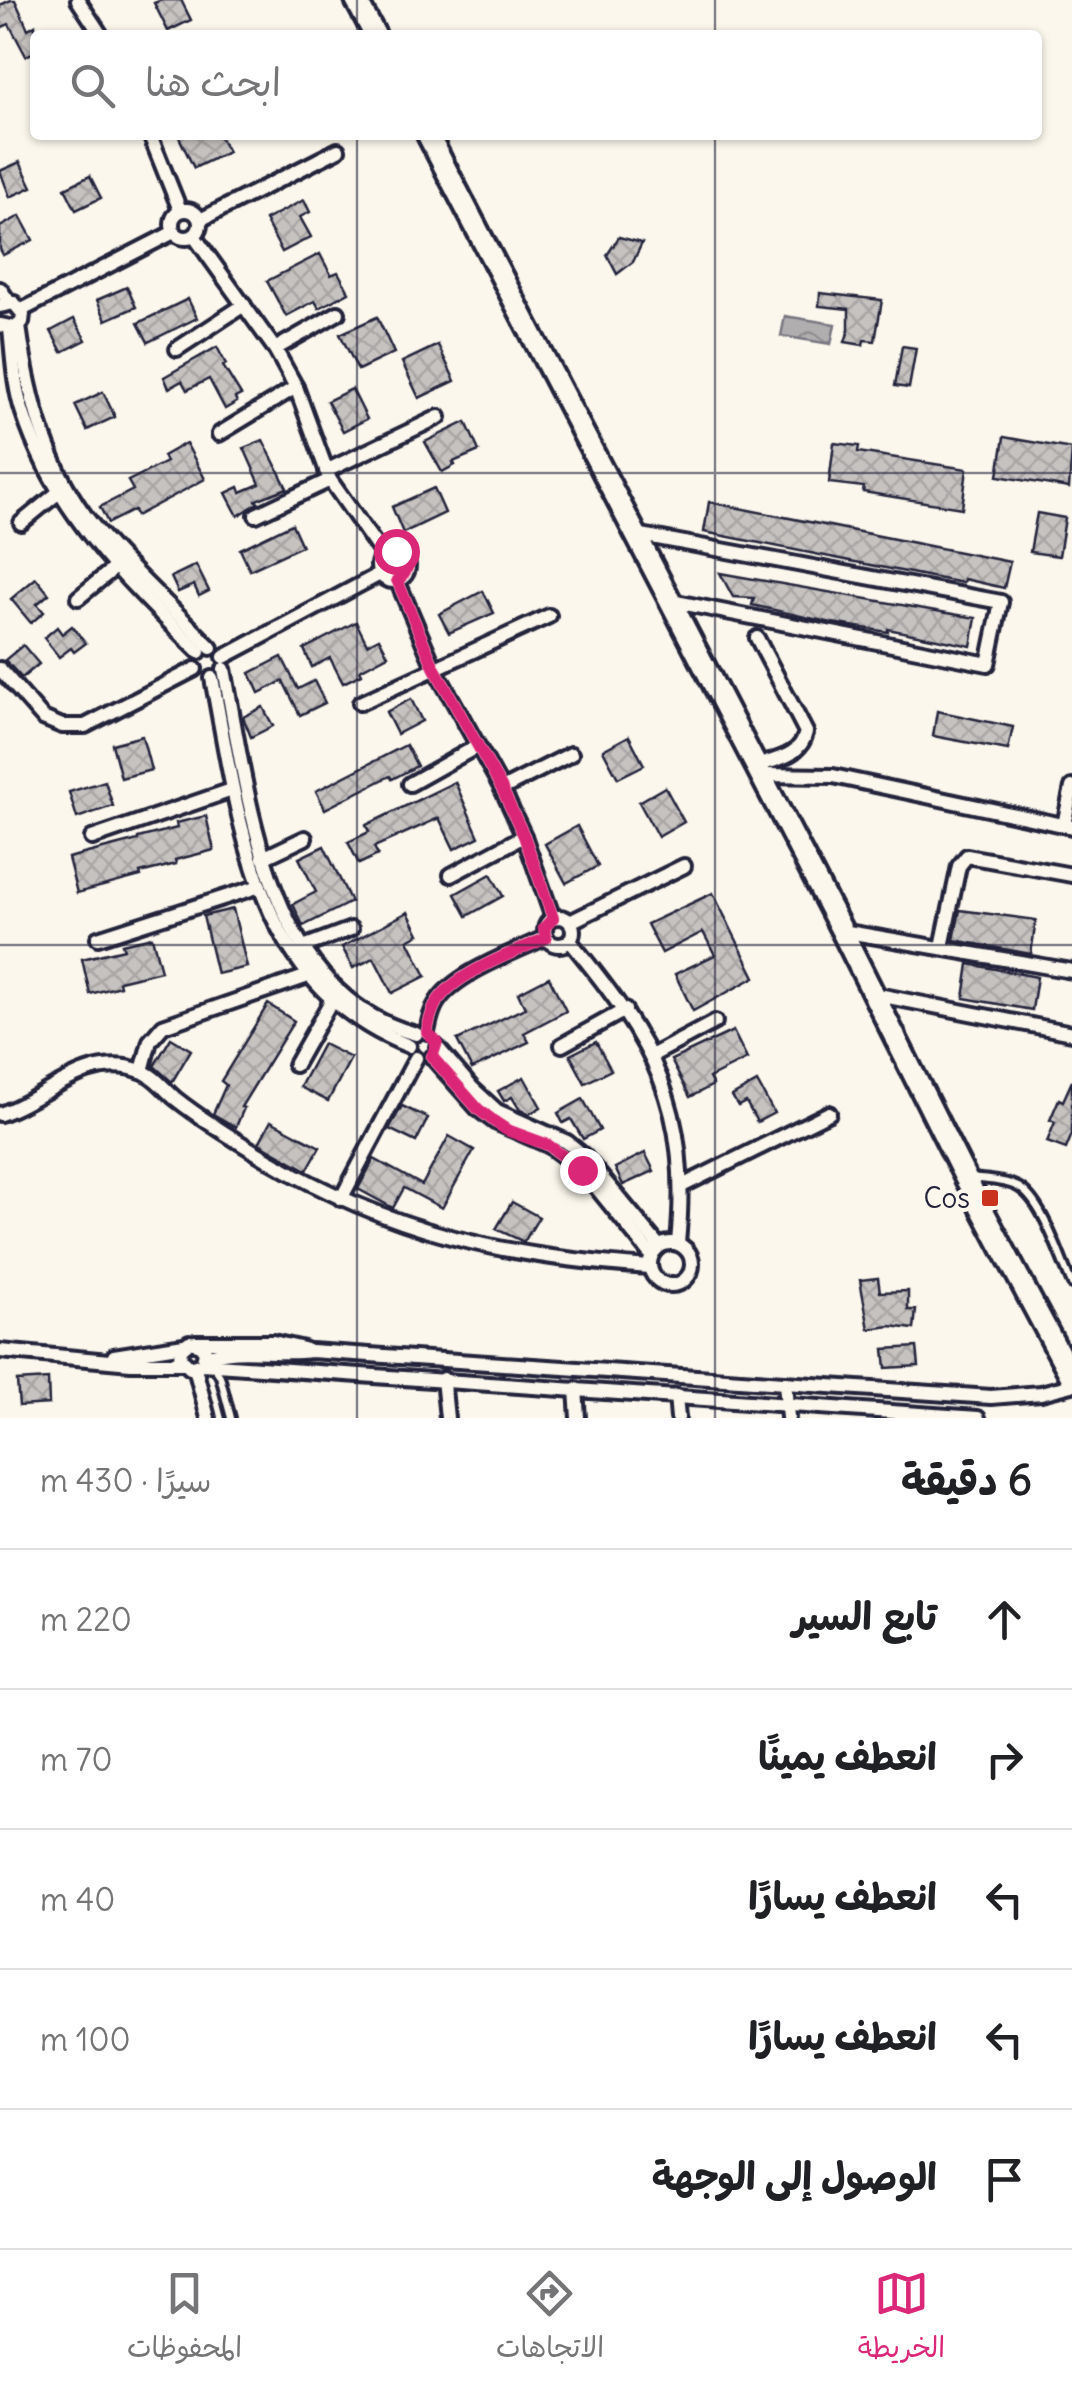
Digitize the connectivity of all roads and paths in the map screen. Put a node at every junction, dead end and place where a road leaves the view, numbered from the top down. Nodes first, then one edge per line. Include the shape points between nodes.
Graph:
1 (78, 0) edge
2 (356, 0) edge
3 (98, 30) edge
4 (372, 30) edge
5 (152, 140) edge
6 (431, 140) edge
7 (338, 150) dead end
8 (180, 210) junction
9 (200, 220) junction
10 (174, 232) junction
11 (194, 236) junction
12 (0, 289) edge
13 (4, 304) edge
14 (244, 304) junction
15 (22, 310) junction
16 (338, 313) dead end
17 (10, 327) edge
18 (275, 349) junction
19 (177, 350) dead end
20 (296, 387) junction
21 (439, 417) dead end
22 (219, 434) dead end
23 (328, 475) junction
24 (59, 492) junction
25 (256, 515) dead end
26 (22, 524) dead end
27 (636, 534) junction
28 (382, 554) junction
29 (119, 564) junction
30 (380, 574) junction
31 (397, 580) junction
32 (78, 598) dead end
33 (671, 602) junction
34 (549, 616) dead end
35 (757, 638) dead end
36 (205, 650) junction
37 (434, 667) junction
38 (195, 668) junction
39 (220, 668) junction
40 (0, 669) edge
41 (360, 703) dead end
42 (476, 747) junction
43 (571, 754) dead end
44 (759, 771) junction
45 (410, 784) dead end
46 (1072, 788) edge
47 (502, 789) junction
48 (232, 790) junction
49 (1068, 826) edge
50 (524, 836) junction
51 (92, 838) dead end
52 (305, 838) dead end
53 (263, 858) junction
54 (684, 866) dead end
55 (451, 875) dead end
56 (1072, 875) edge
57 (260, 886) junction
58 (553, 918) junction
59 (570, 922) junction
60 (351, 929) dead end
61 (842, 930) junction
62 (98, 938) dead end
63 (546, 938) junction
64 (570, 940) junction
65 (303, 946) junction
66 (942, 946) junction
67 (1072, 971) edge
68 (308, 976) junction
69 (873, 994) junction
70 (332, 1002) junction
71 (625, 1010) junction
72 (715, 1022) dead end
73 (1072, 1033) edge
74 (417, 1043) junction
75 (562, 1045) dead end
76 (435, 1052) junction
77 (651, 1056) junction
78 (295, 1065) dead end
79 (142, 1071) junction
80 (829, 1113) dead end
81 (0, 1114) edge
82 (965, 1177) junction
83 (682, 1186) junction
84 (341, 1199) junction
85 (678, 1243) junction
86 (653, 1256) junction
87 (1072, 1284) edge
88 (189, 1343) junction
89 (0, 1351) edge
90 (311, 1351) junction
91 (97, 1358) junction
92 (199, 1363) junction
93 (443, 1379) junction
94 (1072, 1381) edge
95 (785, 1384) junction
96 (806, 1385) junction
97 (576, 1389) junction
98 (676, 1396) junction
99 (787, 1411) edge
100 (809, 1412) edge
101 (921, 1416) edge
102 (961, 1417) edge
103 (208, 1418) edge
104 (232, 1418) edge
105 (448, 1418) edge
106 (578, 1418) edge
107 (678, 1418) edge
108 (978, 1418) edge

1 - 3 street
2 - 4 main road
5 - 8 street
6 - 27 main road
7 - 9 street
8 - 9 street
8 - 10 street
9 - 11 street
10 - 11 street
10 - 15 street
11 - 14 street
12 - 13 street
13 - 15 street
14 - 18 street
14 - 19 street
15 - 17 street via 23,319
16 - 18 street
17 - 24 street via 22,410
17 - 29 street via 46,444
18 - 20 street
20 - 22 street
20 - 23 street
21 - 23 street
23 - 25 street
23 - 28 street
24 - 26 street
24 - 29 street
27 - 33 main road
27 - 33 street via 1002,602 988,664
28 - 30 street
28 - 31 street via 404,556 407,570
29 - 32 street
29 - 36 street
30 - 31 street
30 - 39 street
31 - 37 street
33 - 44 main road
34 - 37 street
35 - 44 street via 806,732 796,751
36 - 38 street
36 - 39 street
37 - 41 street
37 - 42 street
38 - 39 street via 202,676
38 - 40 street via 84,726 44,718
39 - 48 street
39 - 53 street
42 - 45 street
42 - 47 street
43 - 47 street
44 - 49 street via 834,776
44 - 61 main road
46 - 49 street
47 - 50 street
48 - 51 street
48 - 57 street
50 - 55 street
50 - 58 street
52 - 53 street
53 - 65 street
54 - 59 street
56 - 66 street via 967,856 958,866
57 - 62 street
57 - 68 street
58 - 59 street
58 - 63 street via 544,928
59 - 64 street
60 - 65 street
61 - 66 street
61 - 69 main road
63 - 64 street via 558,945
63 - 74 street via 444,992
64 - 71 street
65 - 74 street via 320,974
66 - 67 street
68 - 70 street
68 - 79 street via 163,1026 150,1041
69 - 73 street
69 - 82 main road
70 - 74 street via 371,1030
70 - 78 street
71 - 75 street
71 - 77 street
72 - 77 street
74 - 76 street
74 - 76 street via 436,1039
74 - 84 street
76 - 86 street via 498,1112 584,1156
77 - 83 street via 674,1126
79 - 81 street via 80,1072
79 - 84 street via 242,1144
80 - 83 street
82 - 87 lane via 1014,1184 1027,1194
82 - 94 main road
83 - 85 street
84 - 86 street via 404,1224 524,1256
85 - 86 street
85 - 86 street via 692,1259 686,1279 667,1285 655,1279
88 - 90 street via 282,1343
88 - 91 street
88 - 92 street via 203,1347
88 - 92 street via 180,1354
89 - 91 street
90 - 92 street via 237,1350
90 - 95 street
91 - 92 street
92 - 93 street
92 - 103 street
92 - 104 lane via 220,1376
93 - 97 street
93 - 105 street
94 - 96 street via 1007,1397
95 - 96 street
95 - 99 street
96 - 100 street
97 - 98 street
97 - 106 street
98 - 99 street
98 - 107 street
99 - 100 street
100 - 101 street
101 - 102 street
102 - 108 street

